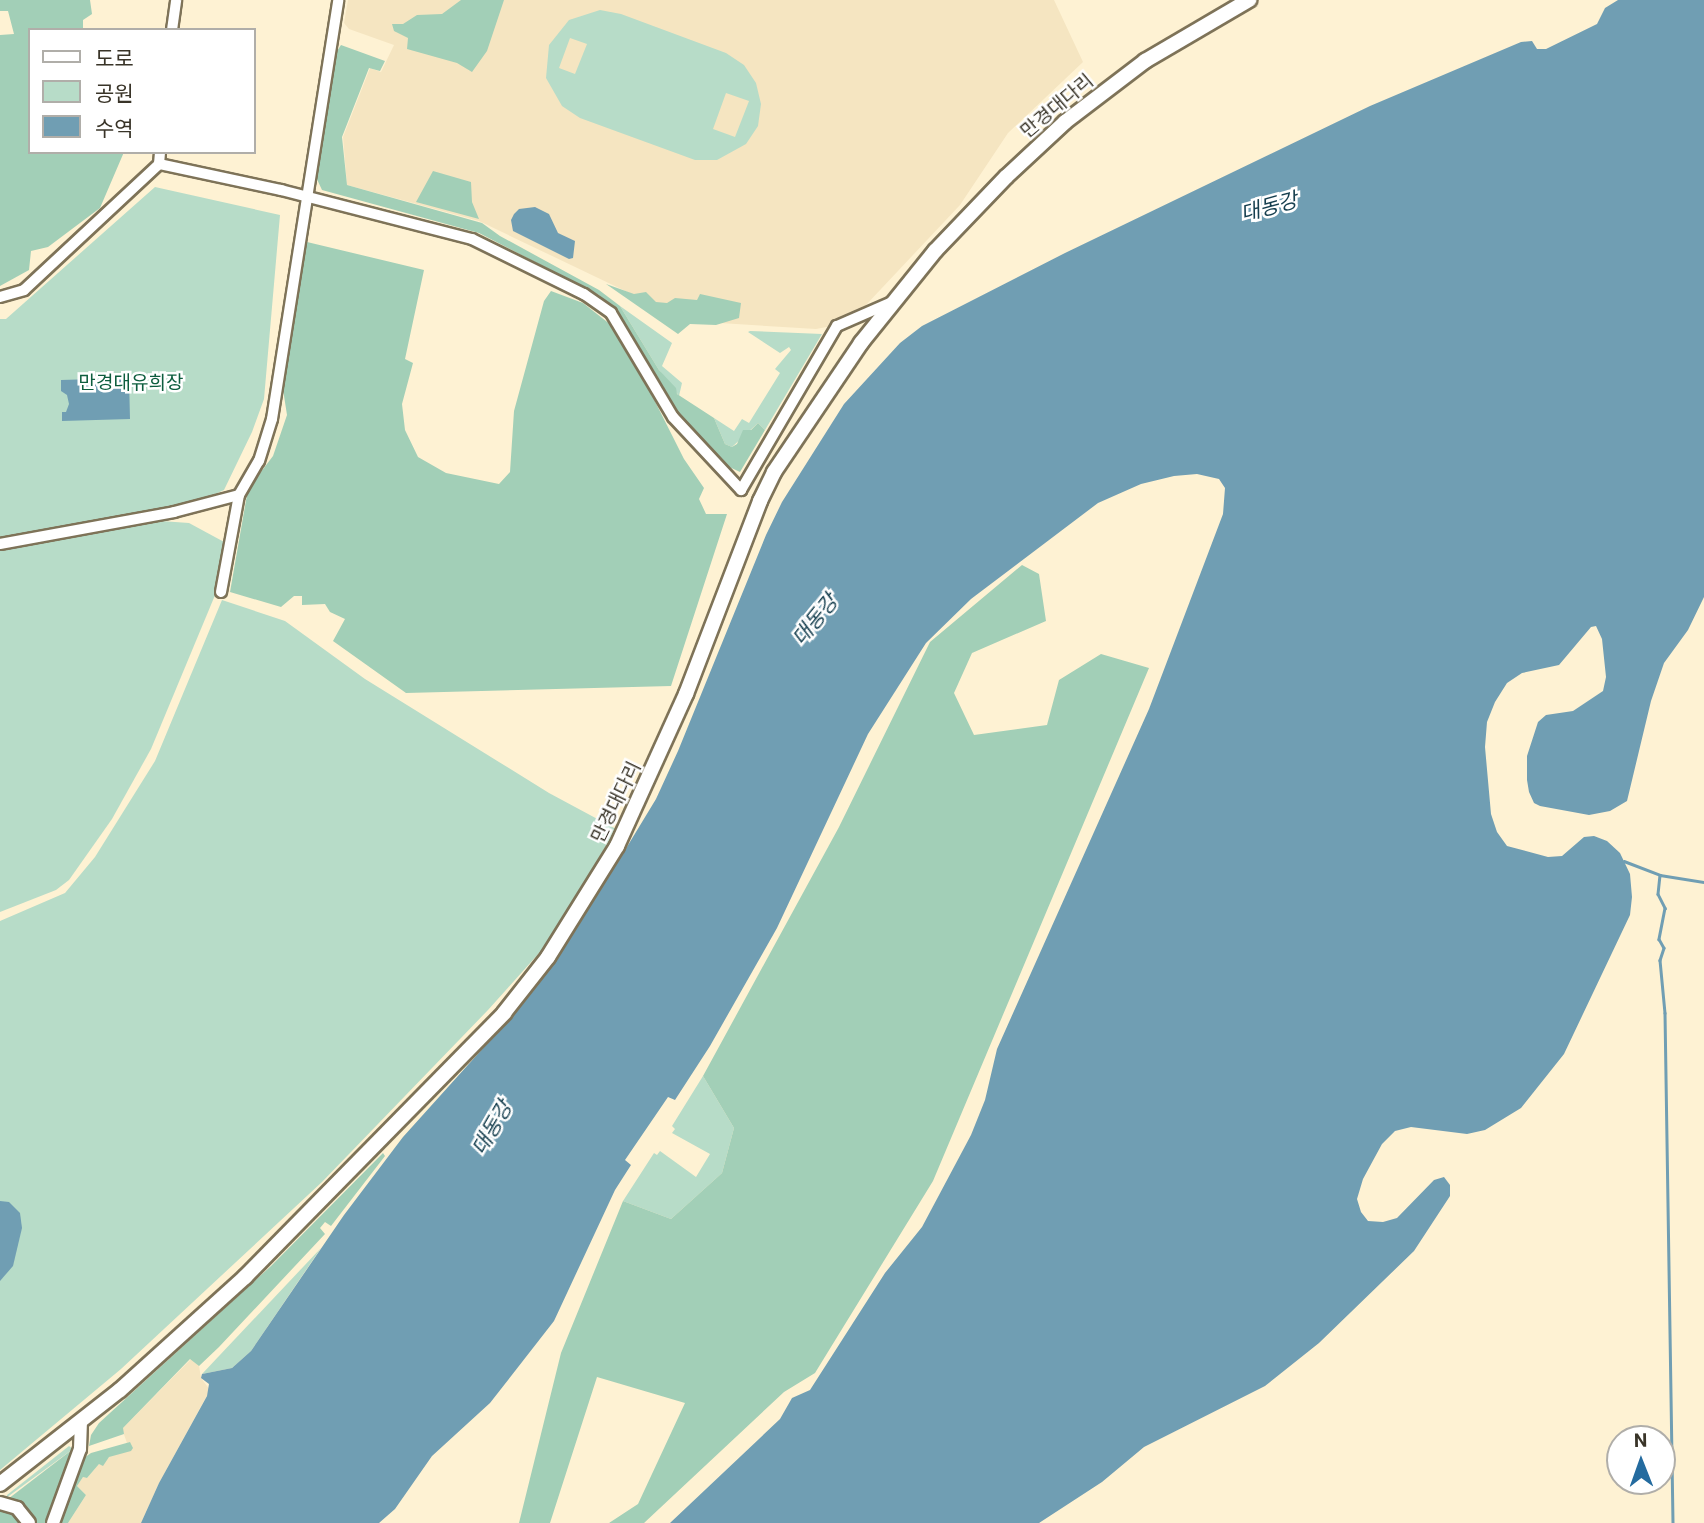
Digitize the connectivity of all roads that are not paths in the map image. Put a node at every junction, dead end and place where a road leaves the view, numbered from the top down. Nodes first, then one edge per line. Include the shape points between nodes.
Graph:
1 (176, 0) edge
2 (338, 0) edge
3 (1249, 0) edge
4 (172, 28) edge
5 (160, 158) edge
6 (305, 198) junction
7 (0, 297) edge
8 (892, 302) junction
9 (240, 495) junction
10 (0, 544) edge
11 (222, 592) dead end
12 (81, 1421) junction
13 (0, 1484) edge
14 (0, 1503) edge
15 (30, 1523) edge
16 (53, 1523) edge

1 - 4 street
2 - 6 street
3 - 8 highway, 만경대다리 via 1145,61 1065,122 997,186
5 - 6 street
5 - 7 street via 24,290
6 - 8 street via 472,239 600,303 621,325 673,417 741,490 837,326
6 - 9 street via 272,419 259,461
8 - 12 highway, 만경대다리 via 774,472 649,779 617,846 555,947 504,1013 307,1213 214,1306
9 - 10 street
9 - 11 street
12 - 13 highway, 만경대다리
12 - 16 main road via 80,1449
14 - 15 main road via 18,1508

